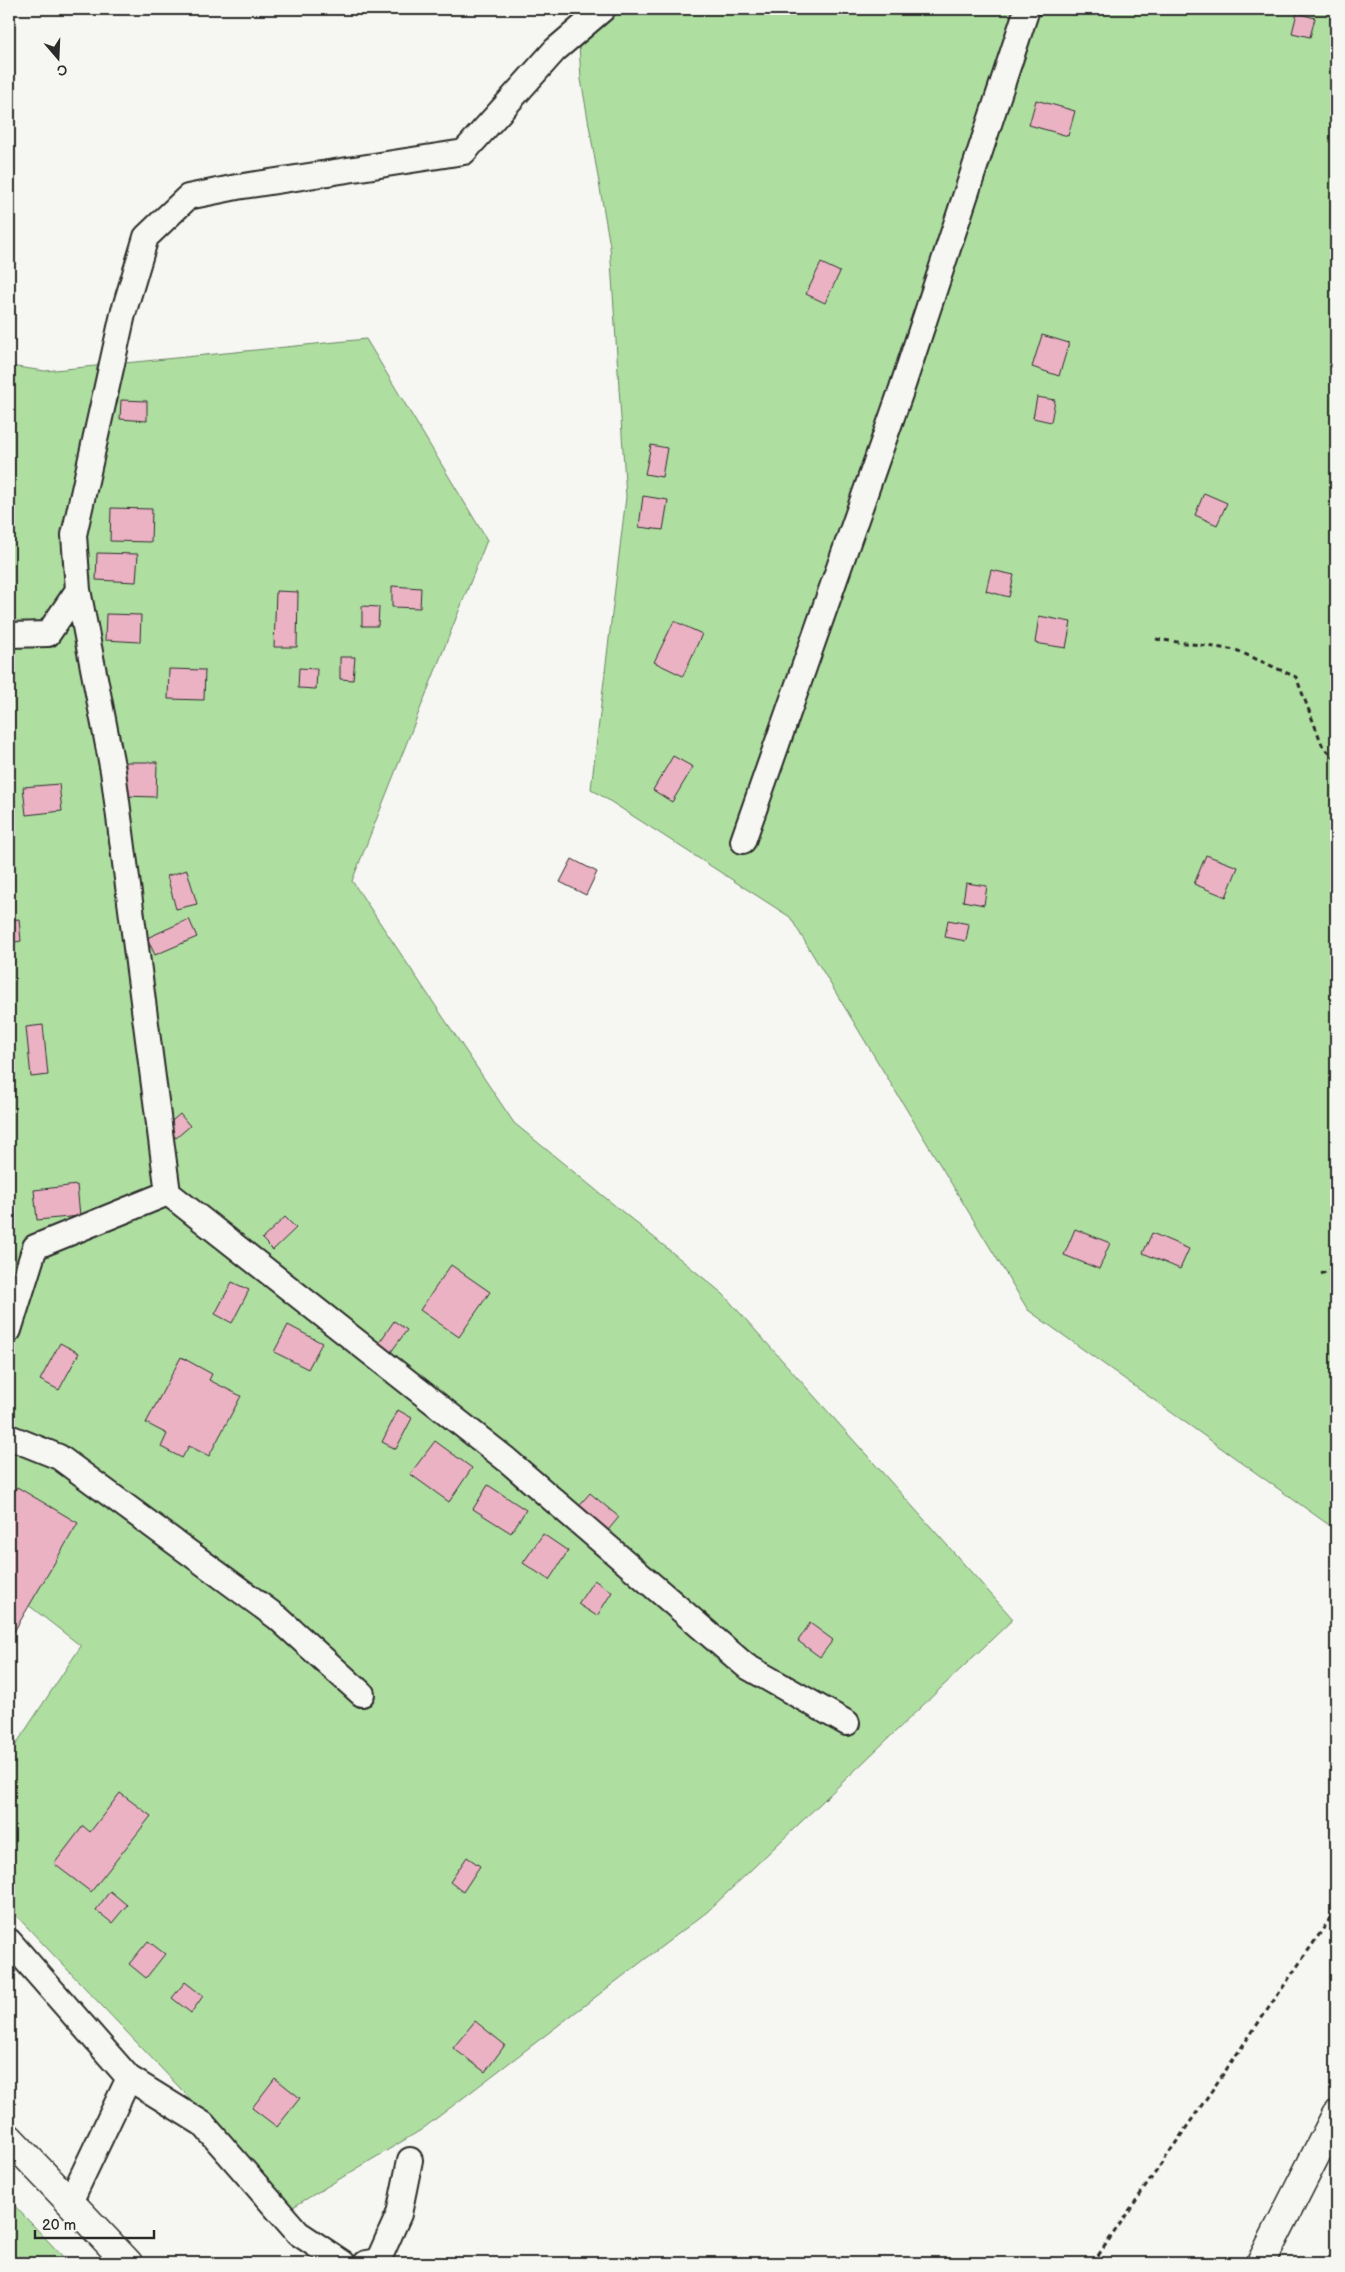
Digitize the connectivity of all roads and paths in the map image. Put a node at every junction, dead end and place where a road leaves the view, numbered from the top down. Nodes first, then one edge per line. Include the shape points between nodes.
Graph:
1 (603, 9) edge
2 (1027, 9) edge
3 (78, 590) junction
4 (9, 635) edge
5 (1156, 639) dead end
6 (1336, 759) edge
7 (743, 841) dead end
8 (168, 1193) junction
9 (1336, 1267) edge
10 (1321, 1274) dead end
11 (9, 1330) edge
12 (9, 1437) edge
13 (362, 1694) dead end
14 (847, 1723) dead end
15 (1336, 1906) edge
16 (9, 1941) edge
17 (129, 2078) junction
18 (1336, 2115) edge
19 (9, 2138) edge
20 (410, 2160) dead end
21 (70, 2202) junction
22 (128, 2263) edge
23 (343, 2263) edge
24 (366, 2263) edge
25 (1093, 2263) edge
26 (1260, 2263) edge

1 - 3 lane via 555,50 464,152 237,186 188,197 146,237 123,314 74,536
2 - 7 lane via 901,392
3 - 4 lane via 48,634
3 - 8 lane via 113,771
5 - 6 path via 1236,650 1296,677 1323,747
8 - 11 lane via 36,1247
8 - 14 lane via 507,1460 746,1666
9 - 10 path
12 - 13 lane via 58,1456 278,1618
15 - 25 path
16 - 17 lane
17 - 21 lane
17 - 23 lane via 203,2124 298,2233
18 - 26 street
19 - 21 street
20 - 24 lane via 399,2214 378,2261
21 - 22 street

